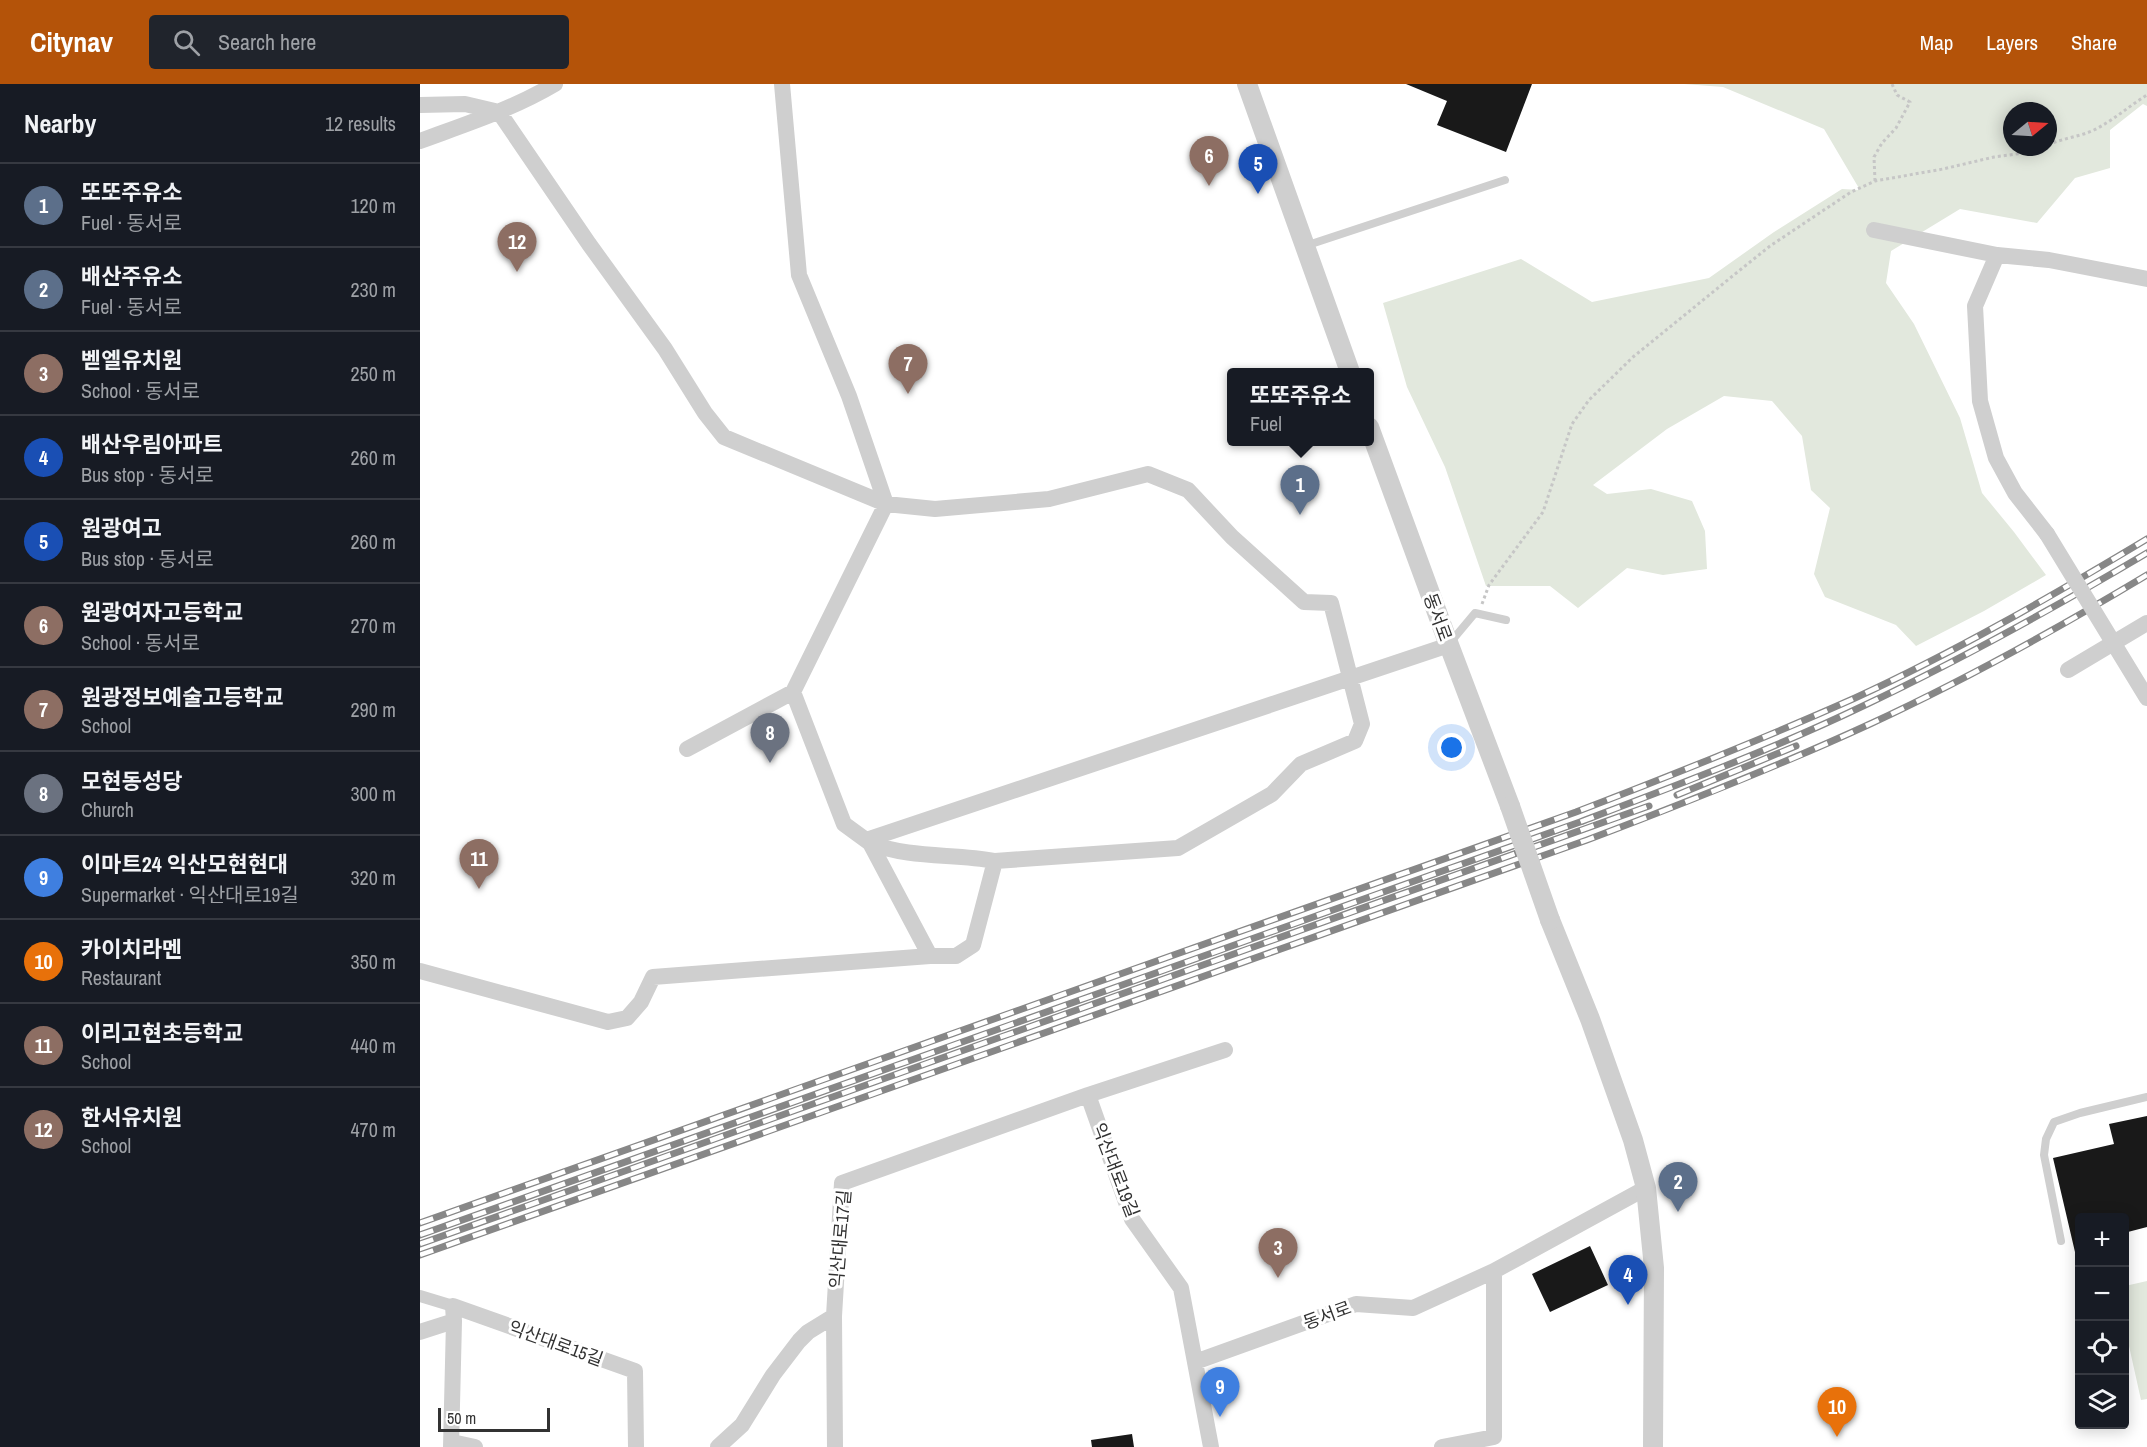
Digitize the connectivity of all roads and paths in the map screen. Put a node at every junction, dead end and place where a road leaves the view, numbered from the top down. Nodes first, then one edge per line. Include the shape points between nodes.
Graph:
1 (555, 84) edge
2 (782, 84) edge
3 (1247, 84) edge
4 (1892, 84) edge
5 (2147, 95) edge
6 (420, 105) edge
7 (499, 112) junction
8 (420, 141) edge
9 (2057, 141) edge
10 (2003, 156) edge
11 (1505, 180) dead end
12 (1875, 181) junction
13 (1874, 231) dead end
14 (1305, 246) junction
15 (1997, 255) junction
16 (2147, 279) edge
17 (1349, 368) edge
18 (1374, 440) edge
19 (886, 504) junction
20 (1478, 614) junction
21 (1506, 620) dead end
22 (2147, 623) edge
23 (1449, 645) junction
24 (2068, 670) dead end
25 (1350, 677) junction
26 (793, 692) junction
27 (2147, 698) edge
28 (687, 749) dead end
29 (868, 842) junction
30 (995, 861) junction
31 (930, 956) junction
32 (420, 971) edge
33 (1225, 1050) dead end
34 (1088, 1095) junction
35 (2147, 1097) edge
36 (1646, 1188) junction
37 (2061, 1241) dead end
38 (1494, 1271) junction
39 (420, 1296) edge
40 (454, 1313) junction
41 (834, 1316) junction
42 (420, 1332) edge
43 (1195, 1362) junction
44 (451, 1444) edge
45 (475, 1447) edge
46 (636, 1447) edge
47 (718, 1447) edge
48 (835, 1447) edge
49 (1211, 1447) edge
50 (1442, 1447) edge
51 (1653, 1447) edge

1 - 7 street
2 - 19 street via 799,275 849,396
3 - 14 street
4 - 12 path via 1897,95 1910,102 1874,157
5 - 9 path via 2109,122
6 - 7 street via 465,105
7 - 8 street
7 - 19 street via 724,437
10 - 12 path
11 - 14 lane
12 - 20 path via 1851,192 1770,246 1601,386 1572,424 1543,512 1489,585
13 - 15 street
14 - 17 street
15 - 16 street via 2049,260
15 - 27 street, bridge via 1975,306 1980,401 1996,458 2014,493 2048,534
18 - 23 street, 동서로
19 - 25 street via 935,509 1049,499 1148,474 1188,490 1232,537 1304,602 1331,603
19 - 26 street
20 - 21 lane
20 - 23 lane
22 - 24 street
23 - 25 street
23 - 36 street, 동서로, bridge via 1590,1019
25 - 29 street
25 - 30 street via 1362,724 1355,741 1301,764 1272,794 1178,848
26 - 28 street
26 - 29 street via 844,824
29 - 30 street via 891,851
29 - 31 street
30 - 31 street via 973,945 957,956
31 - 32 street via 653,977 641,1002 627,1018 608,1022
33 - 34 street
34 - 41 street, 익산대로17길 via 842,1183
34 - 43 street, 익산대로19길 via 1132,1219 1181,1288
35 - 37 lane via 2054,1122 2044,1155
36 - 38 street, 동서로
36 - 51 street via 1654,1268
38 - 43 street, 동서로 via 1413,1308 1356,1304
38 - 50 street via 1494,1437
39 - 40 street
40 - 42 street
40 - 44 street
40 - 46 street, 익산대로15길 via 635,1371
41 - 47 street via 799,1341 742,1425
41 - 48 street, 익산대로17길
43 - 49 street, 익산대로19길
44 - 45 street

